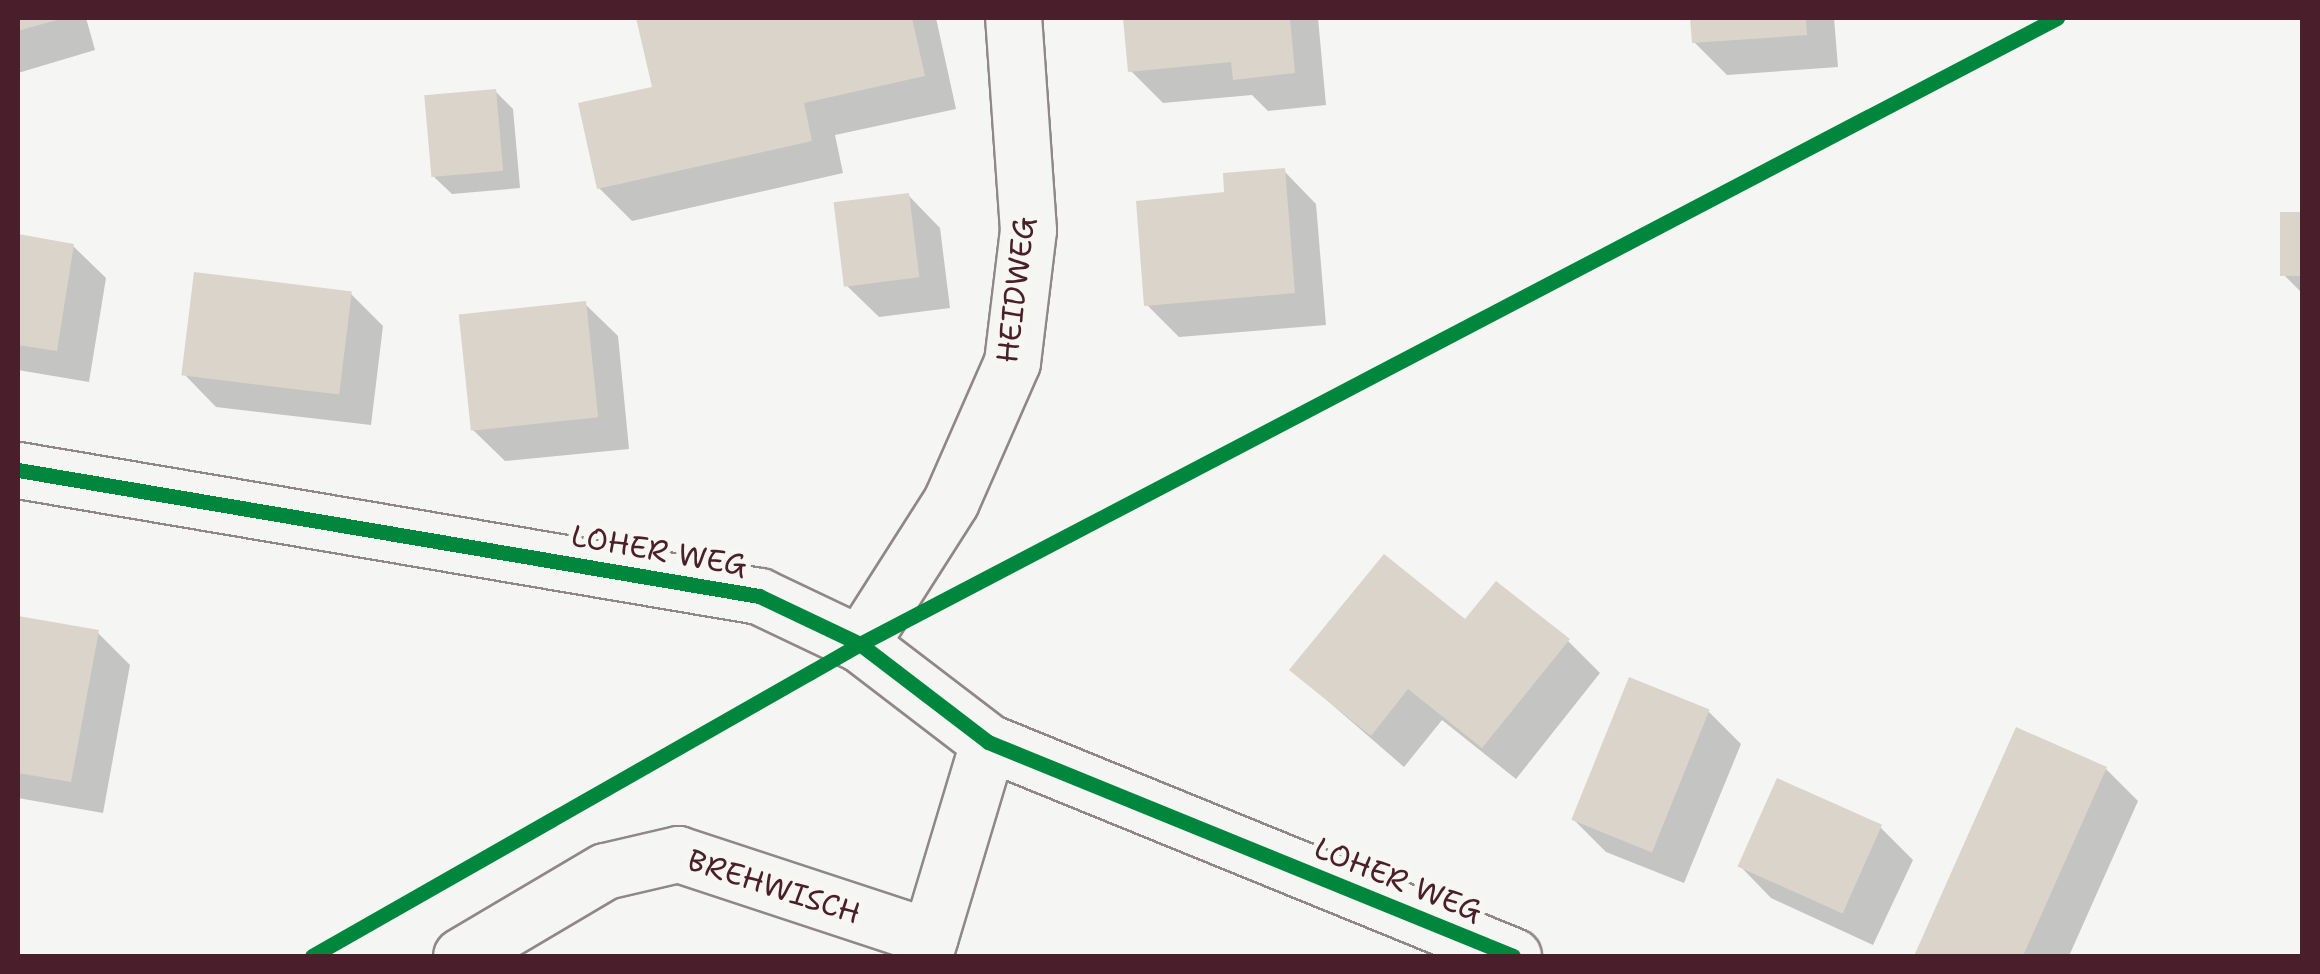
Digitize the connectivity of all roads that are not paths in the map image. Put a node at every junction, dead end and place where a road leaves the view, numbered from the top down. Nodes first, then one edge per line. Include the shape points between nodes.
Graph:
1 (1013, 18) edge
2 (18, 470) edge
3 (860, 644) junction
4 (988, 742) junction
5 (927, 947) edge
6 (461, 956) edge
7 (1513, 956) edge

1 - 3 street, HEIDWEG via 1028,230 1012,362 951,501
2 - 3 street, LOHER WEG via 759,596
3 - 4 street, LOHER WEG
4 - 5 street
4 - 7 street, LOHER WEG
5 - 6 street, BREHWISCH via 678,854 605,871

